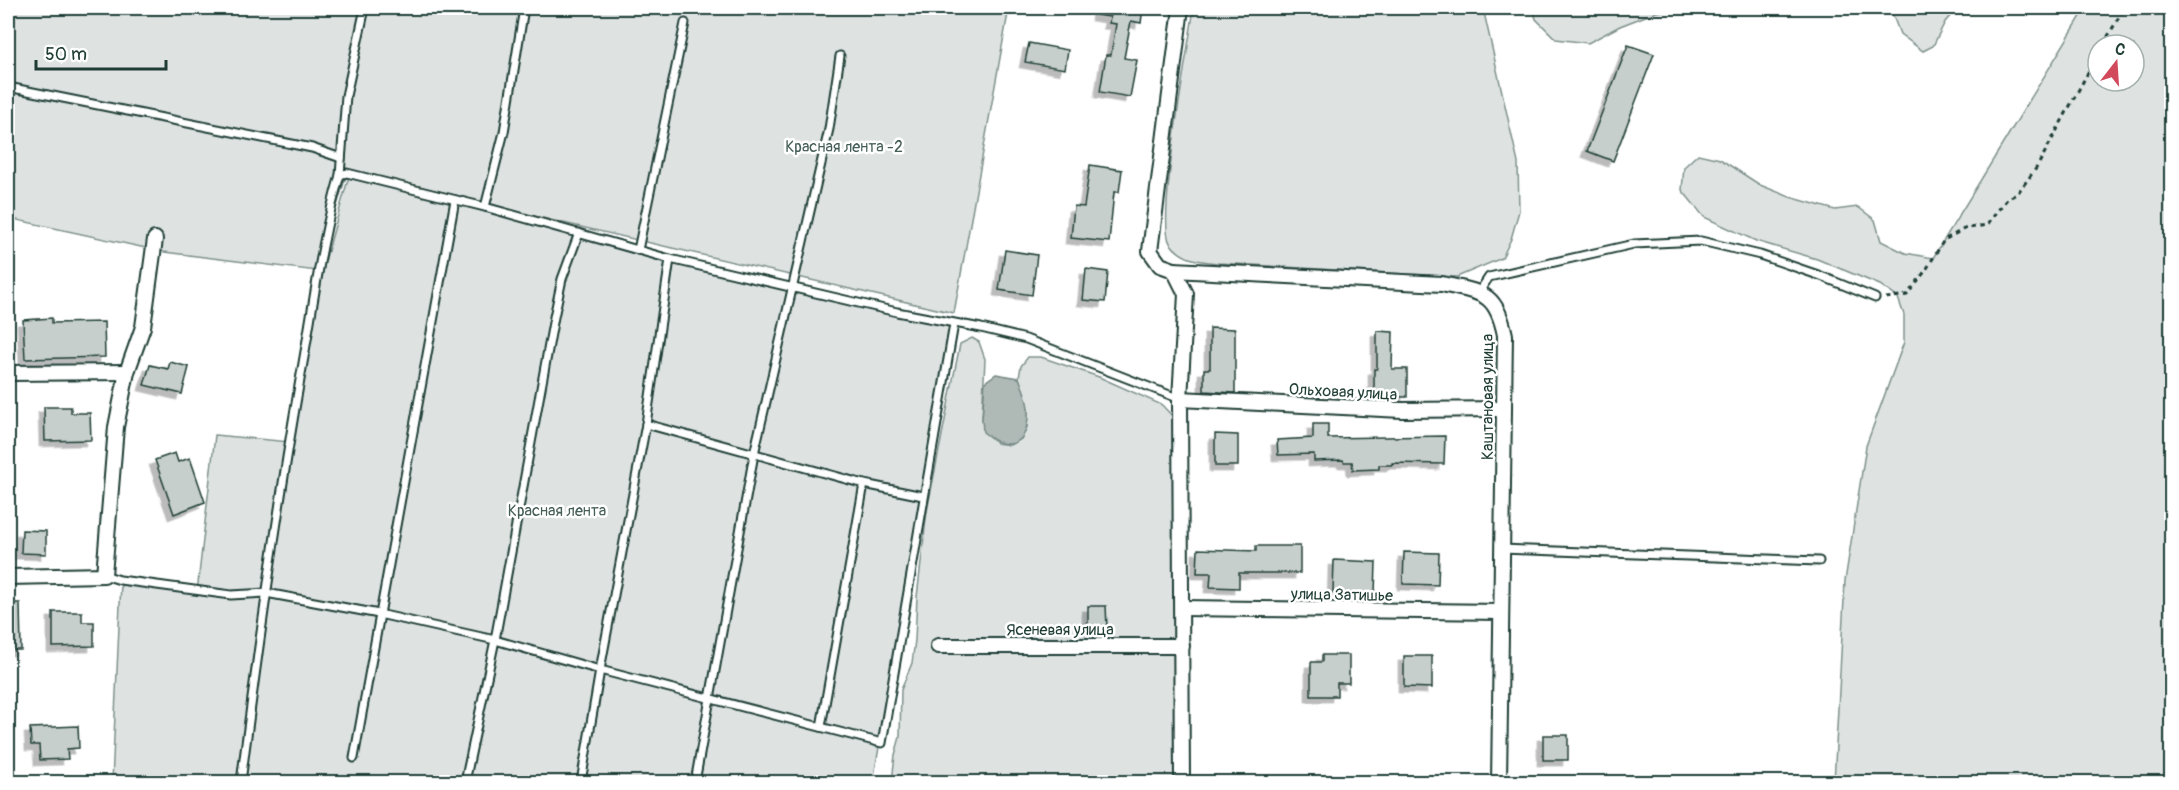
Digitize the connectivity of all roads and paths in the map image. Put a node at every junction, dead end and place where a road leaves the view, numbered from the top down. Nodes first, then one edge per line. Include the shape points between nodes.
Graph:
1 (365, 8) edge
2 (524, 8) edge
3 (1181, 8) edge
4 (2124, 8) edge
5 (685, 23) dead end
6 (2110, 33) edge
7 (840, 56) dead end
8 (2086, 76) edge
9 (8, 87) edge
10 (341, 158) junction
11 (340, 175) junction
12 (456, 200) junction
13 (485, 207) junction
14 (579, 233) junction
15 (155, 239) dead end
16 (638, 250) junction
17 (670, 259) junction
18 (1174, 270) junction
19 (791, 287) junction
20 (1479, 292) junction
21 (1875, 298) joint
22 (954, 324) junction
23 (127, 372) junction
24 (8, 373) edge
25 (1180, 399) junction
26 (1504, 409) junction
27 (646, 424) junction
28 (754, 454) junction
29 (864, 484) junction
30 (923, 496) junction
31 (1502, 549) junction
32 (1819, 561) dead end
33 (104, 574) junction
34 (8, 576) edge
35 (266, 593) junction
36 (1182, 608) junction
37 (1501, 612) junction
38 (380, 614) junction
39 (495, 640) junction
40 (938, 645) dead end
41 (1182, 646) junction
42 (600, 670) junction
43 (711, 699) junction
44 (821, 727) junction
45 (354, 758) dead end
46 (241, 783) edge
47 (465, 783) edge
48 (581, 783) edge
49 (695, 783) edge
50 (1182, 783) edge
51 (1499, 783) edge

1 - 10 lane via 346,96
2 - 13 lane via 504,132
3 - 18 street via 1150,252 1160,265
4 - 6 path
5 - 16 lane
7 - 19 lane via 829,129
8 - 21 path via 2037,167 2017,194 2004,203 1987,225 1965,229 1944,240 1907,295
9 - 10 lane via 312,148
10 - 11 lane
11 - 12 lane via 347,173
11 - 35 lane via 317,281
12 - 13 lane
12 - 38 lane
13 - 14 lane
14 - 16 lane
14 - 39 lane via 562,279 554,317
15 - 23 street via 143,327
16 - 17 lane
17 - 19 lane
17 - 27 lane
18 - 20 street via 1442,284
18 - 25 street via 1186,294
19 - 22 lane
19 - 28 lane
20 - 21 lane via 1489,278 1511,272 1634,244 1701,241 1760,255
20 - 26 street, Каштановая улица via 1501,314 1505,335
22 - 25 lane via 1026,339
22 - 30 lane
23 - 24 street
23 - 33 street via 116,427
25 - 26 street, Ольховая улица via 1402,410
25 - 36 street
26 - 31 street, Каштановая улица
27 - 28 lane
27 - 42 lane
28 - 29 lane
28 - 43 lane
29 - 30 lane
29 - 44 lane
30 - 44 lane via 882,743
31 - 32 lane
31 - 37 street, Каштановая улица
33 - 34 street
33 - 35 lane via 120,580 231,595
35 - 38 lane
35 - 46 lane
36 - 37 street, улица Затишье
36 - 41 street
37 - 51 street, Каштановая улица
38 - 39 lane
38 - 45 lane
39 - 42 lane
39 - 47 lane
40 - 41 street, Ясеневая улица
41 - 50 street
42 - 43 lane
42 - 48 lane
43 - 44 lane
43 - 49 lane

